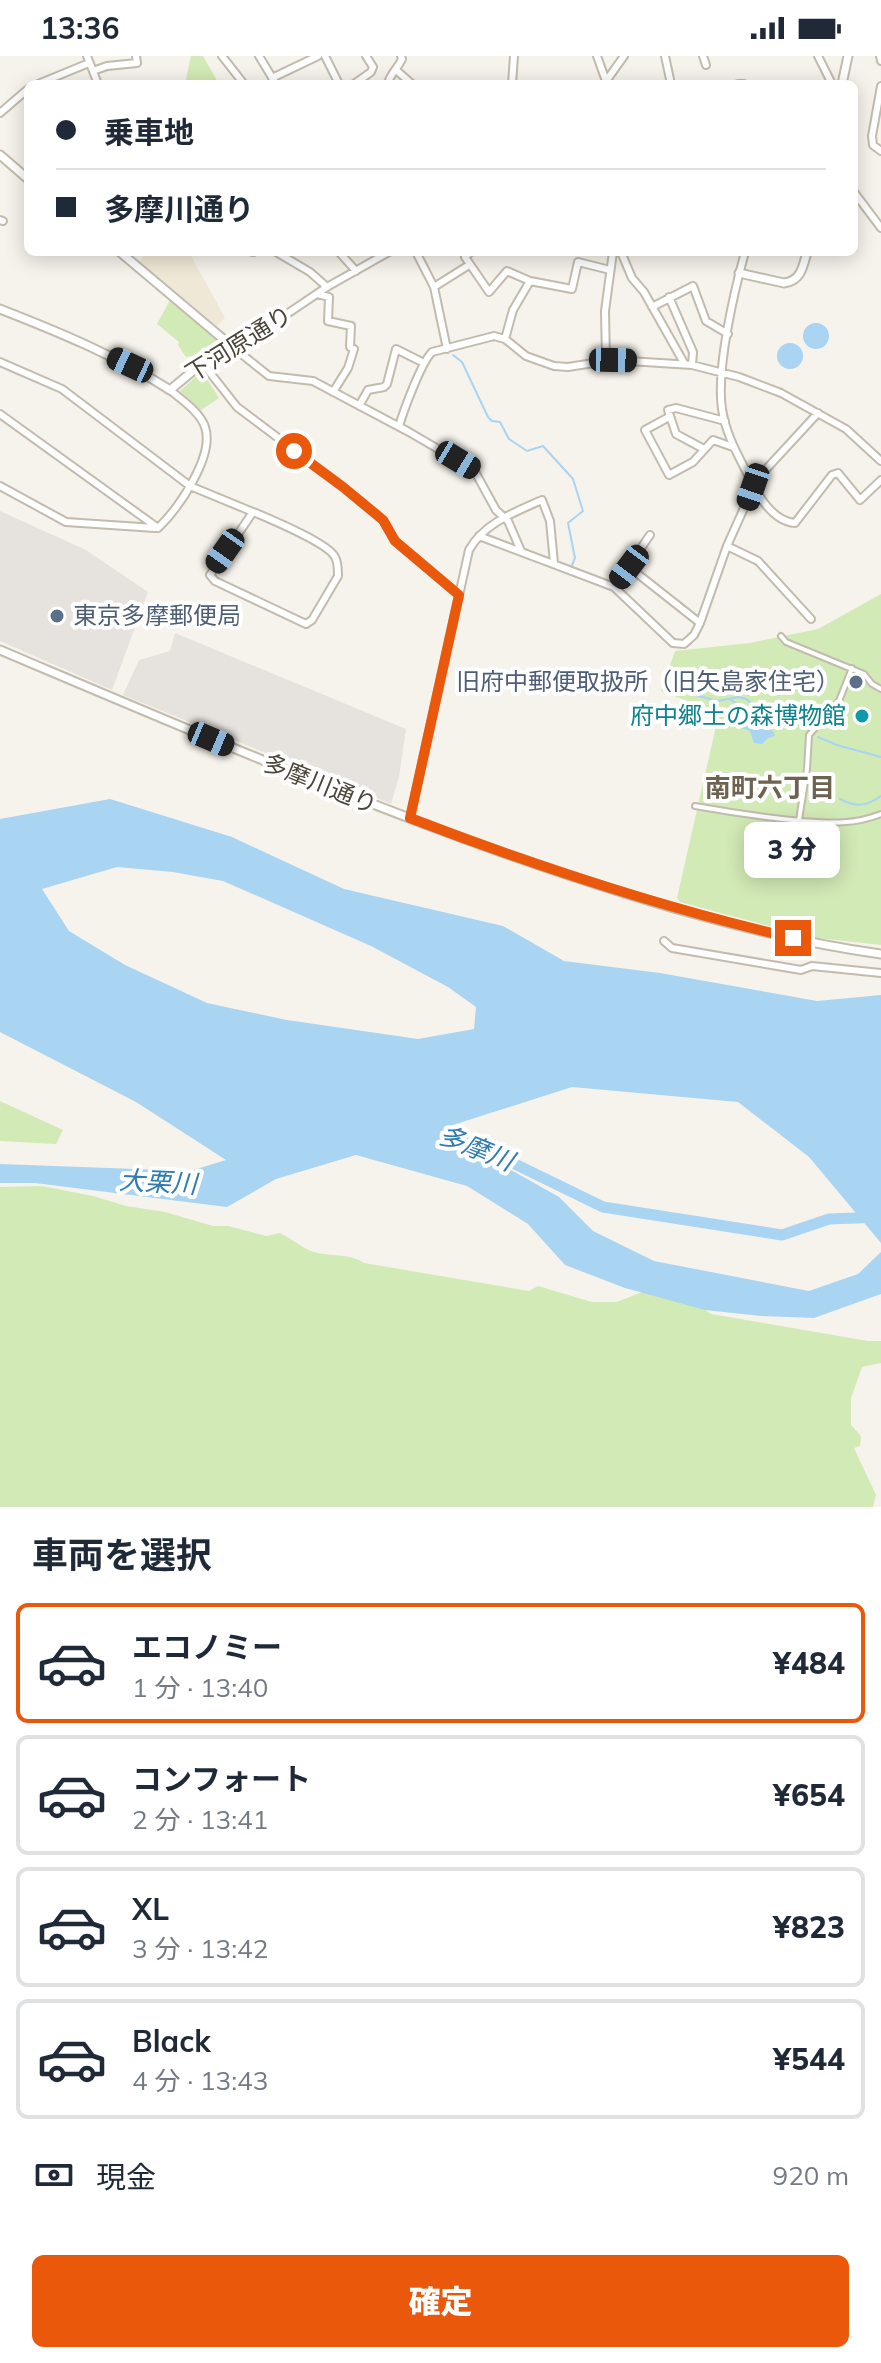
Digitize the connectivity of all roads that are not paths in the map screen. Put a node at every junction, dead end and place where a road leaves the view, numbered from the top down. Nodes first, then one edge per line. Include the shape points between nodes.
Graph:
1 (136, 56) edge
2 (222, 56) edge
3 (259, 56) edge
4 (318, 56) edge
5 (325, 56) edge
6 (366, 56) edge
7 (401, 56) edge
8 (514, 56) edge
9 (597, 56) edge
10 (624, 56) edge
11 (665, 56) edge
12 (703, 56) edge
13 (818, 56) edge
14 (848, 56) edge
15 (88, 59) edge
16 (706, 65) dead end
17 (396, 70) junction
18 (93, 71) junction
19 (46, 80) edge
20 (96, 80) edge
21 (241, 80) edge
22 (273, 80) edge
23 (276, 80) edge
24 (336, 80) edge
25 (360, 80) edge
26 (389, 80) edge
27 (407, 80) edge
28 (512, 80) edge
29 (604, 80) edge
30 (607, 80) edge
31 (670, 80) edge
32 (830, 80) edge
33 (843, 80) edge
34 (881, 86) edge
35 (24, 92) edge
36 (0, 113) edge
37 (881, 151) edge
38 (0, 155) edge
39 (24, 176) edge
40 (858, 197) edge
41 (881, 228) edge
42 (125, 256) edge
43 (283, 256) edge
44 (343, 256) edge
45 (382, 256) edge
46 (418, 256) edge
47 (466, 256) edge
48 (612, 256) edge
49 (623, 256) edge
50 (744, 256) edge
51 (806, 256) edge
52 (469, 265) junction
53 (610, 270) junction
54 (356, 271) junction
55 (739, 273) junction
56 (530, 281) junction
57 (327, 287) junction
58 (434, 287) junction
59 (317, 294) junction
60 (669, 297) junction
61 (652, 307) junction
62 (0, 309) edge
63 (728, 334) junction
64 (505, 339) junction
65 (235, 349) junction
66 (447, 349) junction
67 (606, 361) junction
68 (0, 362) edge
69 (424, 363) junction
70 (688, 364) junction
71 (204, 365) junction
72 (722, 373) junction
73 (170, 390) junction
74 (333, 392) junction
75 (359, 406) junction
76 (818, 413) junction
77 (0, 414) edge
78 (669, 417) junction
79 (725, 421) junction
80 (399, 426) junction
81 (733, 447) junction
82 (704, 449) junction
83 (881, 461) edge
84 (881, 480) edge
85 (0, 486) edge
86 (190, 486) junction
87 (753, 487) junction
88 (253, 512) junction
89 (504, 518) junction
90 (158, 528) junction
91 (650, 535) dead end
92 (479, 536) junction
93 (727, 546) junction
94 (521, 551) junction
95 (554, 563) junction
96 (629, 567) junction
97 (614, 587) junction
98 (459, 595) junction
99 (811, 619) dead end
100 (700, 623) junction
101 (781, 636) dead end
102 (0, 650) edge
103 (852, 668) junction
104 (881, 689) edge
105 (695, 806) dead end
106 (881, 814) edge
107 (410, 818) junction
108 (799, 820) junction
109 (664, 941) dead end
110 (881, 954) edge
111 (881, 973) edge

1 - 18 street via 137,63
2 - 21 street
3 - 22 street
4 - 23 street
5 - 24 street
6 - 25 street via 373,67
7 - 17 street
8 - 28 street
9 - 29 street
10 - 30 street
11 - 31 street
12 - 16 street
13 - 32 street
14 - 33 street
15 - 18 street
15 - 19 street
17 - 26 street
17 - 27 street
18 - 20 street
34 - 37 street via 872,136
35 - 36 street
38 - 39 street
40 - 41 street
42 - 65 street
43 - 57 street
44 - 54 street
45 - 54 street, 下河原通り
46 - 58 street
47 - 52 street
48 - 53 street
49 - 61 street
50 - 55 street
51 - 55 street via 792,282
52 - 56 street via 489,292 507,271
52 - 58 street
53 - 56 street via 578,262 572,289
53 - 67 street
54 - 57 street, 下河原通り
55 - 63 street
56 - 64 street via 513,310
57 - 59 street, 下河原通り
58 - 66 street
59 - 65 street, 下河原通り
59 - 74 street via 329,297 328,321 351,326 354,349
60 - 61 street
60 - 63 street via 693,286 706,321
60 - 70 street via 693,352
61 - 70 street
62 - 73 street, 下河原通り via 57,330
63 - 72 street
64 - 66 street via 486,337
64 - 67 street via 526,356 554,366
65 - 71 street, 下河原通り
65 - 74 street via 274,378 307,379
66 - 69 street via 432,352
67 - 70 street
68 - 86 street via 62,389
69 - 75 street via 396,349 387,384 368,390
69 - 80 street
70 - 72 street
71 - 73 street, 下河原通り
71 - 98 street via 237,407 383,520 395,541
72 - 76 street via 781,393
72 - 79 street
73 - 86 street via 196,413 206,433 204,455
74 - 75 street
75 - 80 street
76 - 83 street via 846,429
76 - 87 street
77 - 90 street
78 - 79 street via 668,410 676,408
78 - 82 street via 676,434
78 - 82 street via 645,430 669,475
79 - 81 street
80 - 89 street via 474,470
81 - 82 street via 713,440
81 - 87 street
84 - 87 street via 860,500 838,473 832,475 795,523 773,513
85 - 90 street via 66,522
86 - 88 street
86 - 90 street
87 - 93 street
88 - 88 street via 210,575 306,624 338,576 335,555
89 - 92 street
89 - 94 street
89 - 95 street via 542,500
91 - 96 street
92 - 94 street
92 - 98 street via 469,550
93 - 99 street via 758,561
93 - 100 street
94 - 95 street
95 - 97 street
96 - 97 street
96 - 100 street
97 - 100 street via 673,643 686,643
98 - 107 street
101 - 103 street
102 - 107 street, 多摩川通り
103 - 104 street
103 - 108 street via 839,701 809,735
105 - 108 street
106 - 108 street via 846,824
107 - 110 street, 多摩川通り via 567,875 714,920
109 - 111 street via 672,948 801,970 812,966

